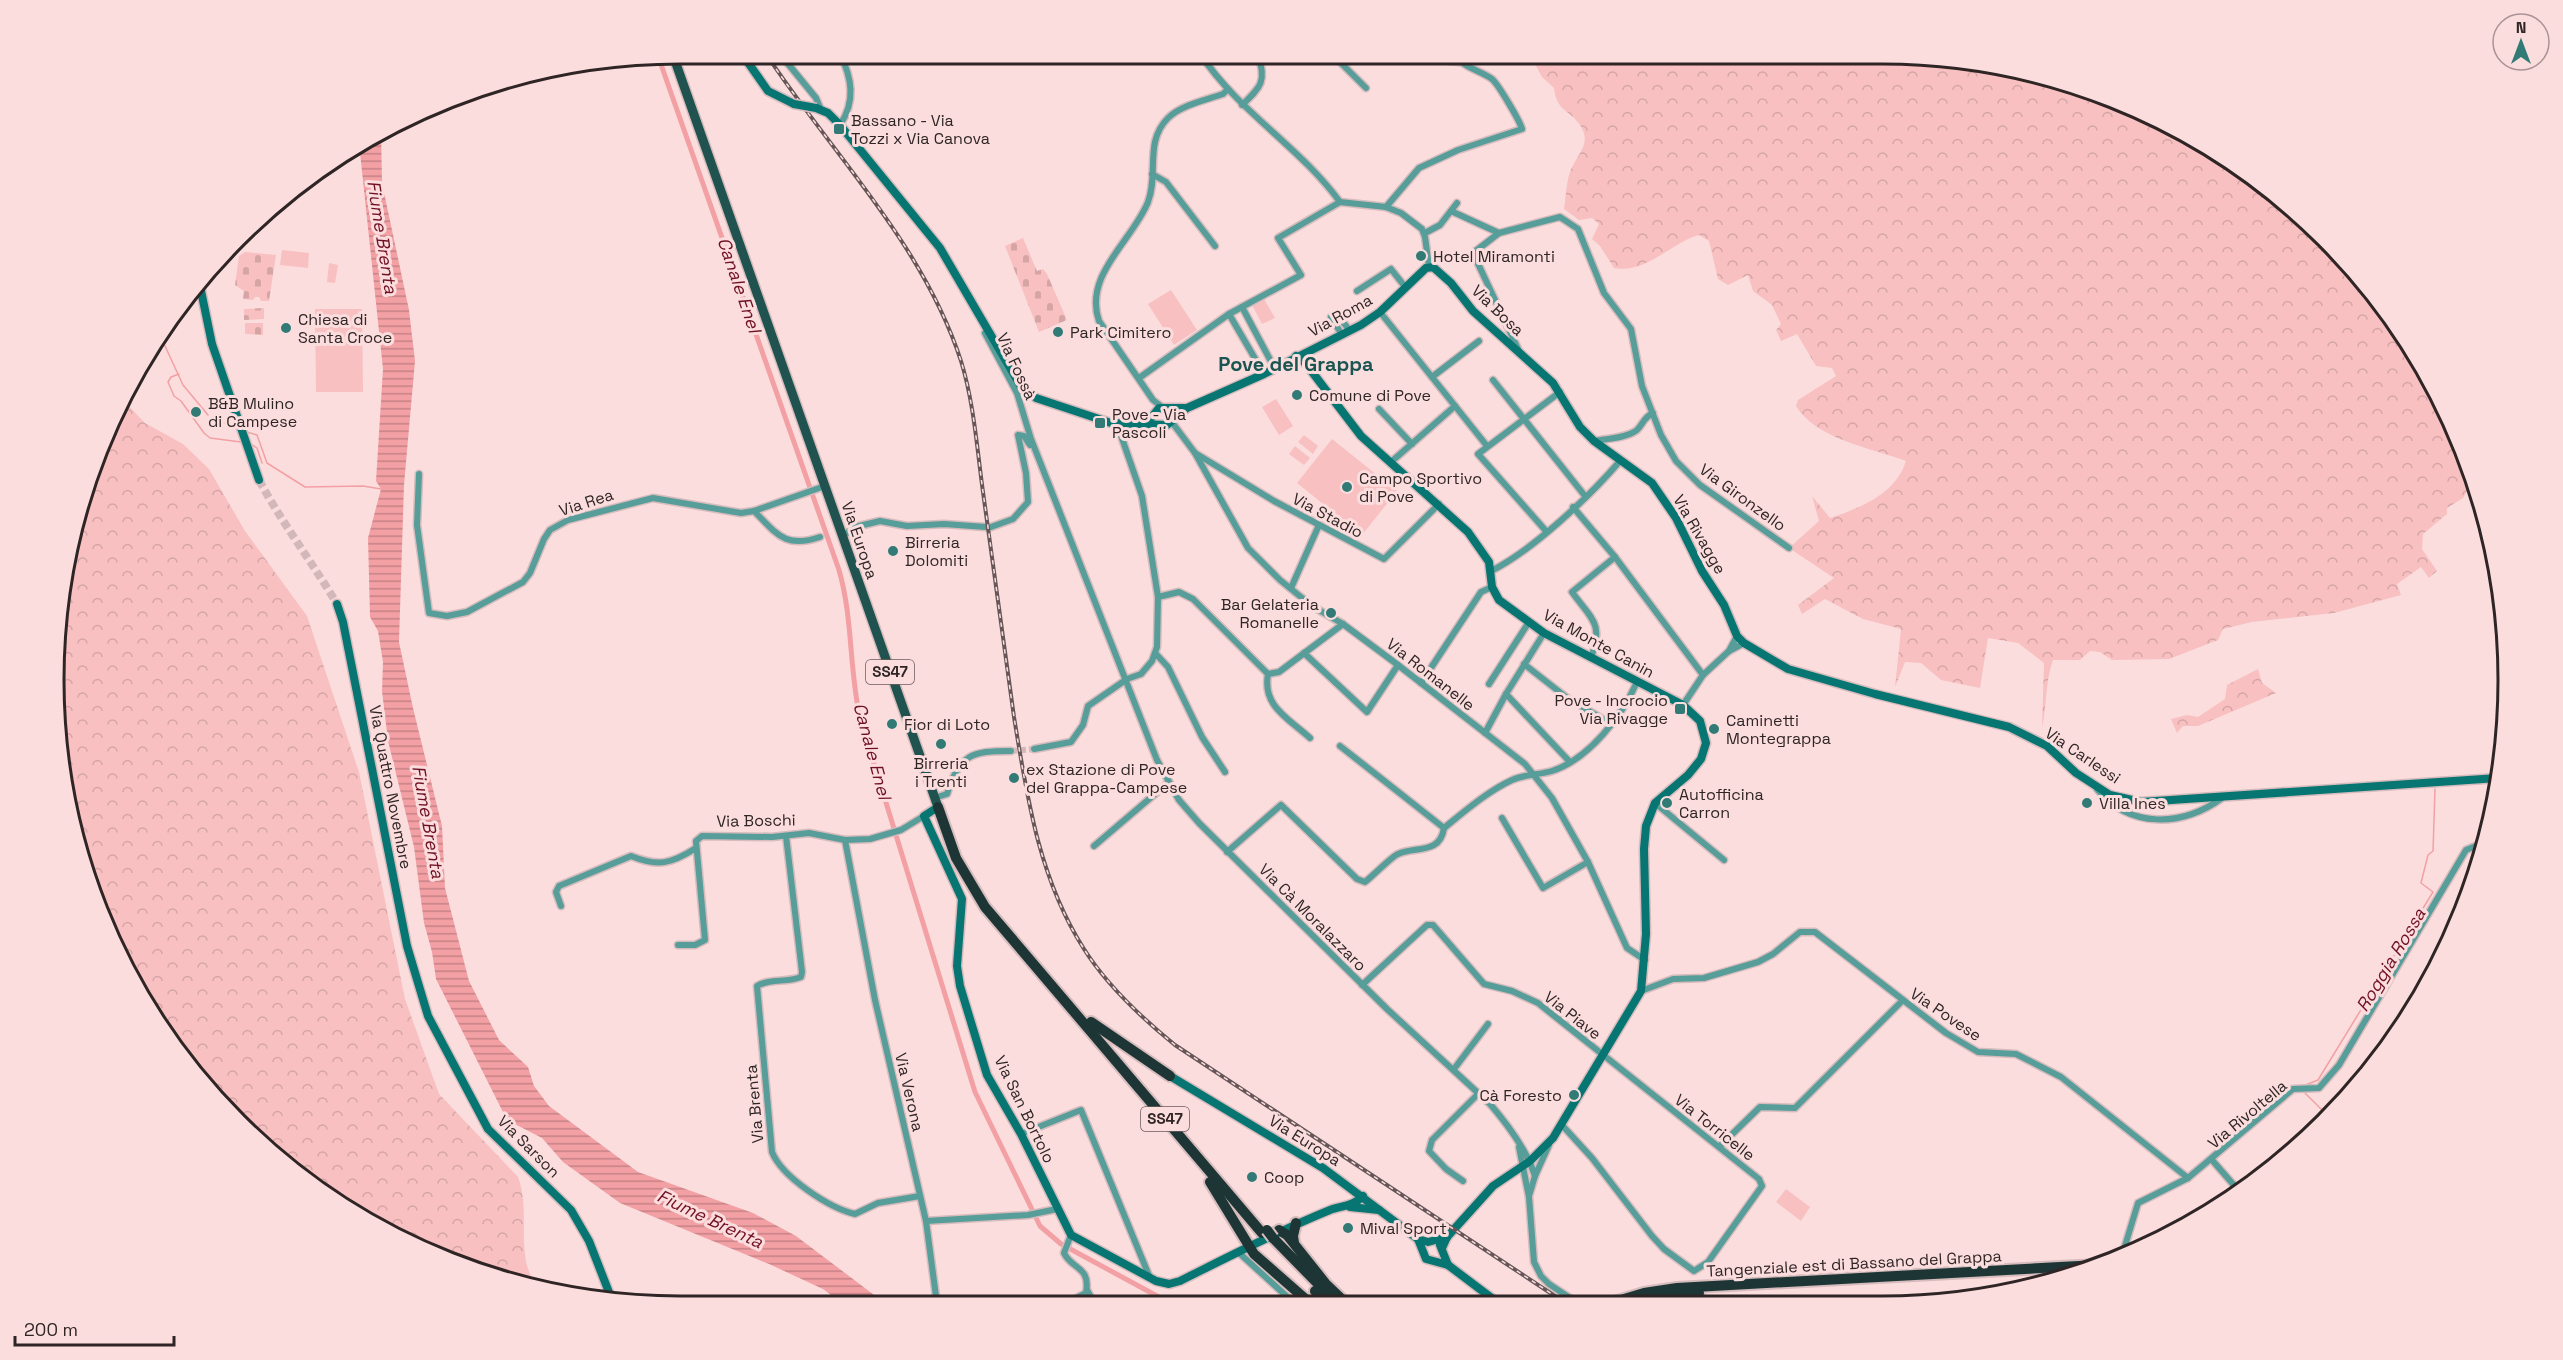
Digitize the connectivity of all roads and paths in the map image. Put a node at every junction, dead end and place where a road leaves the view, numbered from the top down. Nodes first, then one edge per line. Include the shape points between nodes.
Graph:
1 (676, 64) edge
2 (749, 64) edge
3 (788, 64) edge
4 (845, 64) edge
5 (1208, 64) edge
6 (1260, 64) edge
7 (1342, 64) edge
8 (1464, 64) edge
9 (1366, 88) dead end
10 (1228, 89) junction
11 (1242, 105) junction
12 (818, 109) junction
13 (840, 125) junction
14 (1152, 174) junction
15 (1340, 202) junction
16 (1457, 203) dead end
17 (1386, 207) junction
18 (1451, 211) junction
19 (1425, 233) junction
20 (1499, 233) junction
21 (1215, 246) dead end
22 (1429, 267) junction
23 (1406, 288) junction
24 (1357, 291) dead end
25 (202, 293) edge
26 (1242, 307) junction
27 (1380, 312) junction
28 (1229, 314) junction
29 (982, 317) junction
30 (1350, 331) junction
31 (1255, 332) junction
32 (1342, 335) junction
33 (1243, 338) junction
34 (1479, 341) dead end
35 (1310, 349) junction
36 (1519, 351) junction
37 (1296, 356) junction
38 (1275, 369) junction
39 (1264, 374) junction
40 (1315, 375) junction
41 (1432, 377) junction
42 (1139, 378) junction
43 (1493, 380) dead end
44 (1560, 392) junction
45 (1455, 406) junction
46 (1187, 408) junction
47 (1379, 409) dead end
48 (1159, 410) junction
49 (1653, 414) junction
50 (1522, 418) junction
51 (1140, 422) junction
52 (1121, 424) junction
53 (1168, 424) junction
54 (1594, 441) junction
55 (1412, 444) junction
56 (1487, 446) junction
57 (1195, 453) junction
58 (1620, 461) junction
59 (1391, 462) junction
60 (1044, 473) junction
61 (419, 474) dead end
62 (259, 480) tunnel mouth
63 (823, 488) junction
64 (1585, 496) junction
65 (1439, 504) junction
66 (1573, 507) junction
67 (754, 511) junction
68 (837, 518) junction
69 (1319, 525) junction
70 (855, 527) junction
71 (1546, 531) junction
72 (843, 536) junction
73 (820, 537) dead end
74 (1789, 548) dead end
75 (1615, 557) junction
76 (1491, 571) junction
77 (1492, 587) junction
78 (1291, 588) junction
79 (1158, 597) junction
80 (337, 604) tunnel mouth
81 (1529, 622) junction
82 (1343, 624) junction
83 (1544, 633) junction
84 (1737, 636) junction
85 (1744, 643) junction
86 (1729, 651) junction
87 (1304, 653) junction
88 (1156, 654) junction
89 (1591, 658) junction
90 (1524, 664) junction
91 (1398, 665) junction
92 (1803, 673) joint
93 (1268, 674) junction
94 (1703, 675) junction
95 (1128, 679) junction
96 (1637, 682) junction
97 (1421, 683) junction
98 (1489, 684) dead end
99 (1506, 694) junction
100 (1683, 705) junction
101 (1611, 724) junction
102 (1485, 734) junction
103 (1310, 738) dead end
104 (1340, 746) dead end
105 (1034, 749) tunnel mouth
106 (1011, 751) tunnel mouth
107 (1570, 762) junction
108 (1225, 772) dead end
109 (1533, 774) junction
110 (2490, 779) edge
111 (1169, 782) junction
112 (2091, 782) junction
113 (2222, 798) junction
114 (936, 803) junction
115 (1655, 803) junction
116 (924, 816) junction
117 (1502, 818) dead end
118 (1444, 828) junction
119 (786, 836) junction
120 (845, 840) junction
121 (1094, 846) dead end
122 (2476, 846) edge
123 (696, 848) junction
124 (1227, 852) junction
125 (1724, 860) dead end
126 (1588, 862) junction
127 (561, 906) dead end
128 (678, 945) dead end
129 (1645, 960) junction
130 (414, 976) joint
131 (1362, 985) junction
132 (1641, 991) junction
133 (1902, 1001) junction
134 (1071, 1006) junction
135 (1488, 1024) dead end
136 (1105, 1046) junction
137 (1603, 1056) junction
138 (1454, 1069) junction
139 (1170, 1076) joint
140 (1479, 1093) junction
141 (1562, 1124) junction
142 (1021, 1134) junction
143 (1552, 1138) junction
144 (1720, 1146) junction
145 (1196, 1155) junction
146 (2212, 1160) junction
147 (1526, 1164) junction
148 (1534, 1176) junction
149 (2188, 1178) junction
150 (1463, 1182) dead end
151 (2234, 1185) edge
152 (1360, 1195) junction
153 (920, 1196) junction
154 (1529, 1197) junction
155 (1337, 1207) junction
156 (1057, 1209) junction
157 (1381, 1210) junction
158 (926, 1221) junction
159 (1296, 1223) junction
160 (1270, 1234) junction
161 (1447, 1237) junction
162 (1070, 1239) junction
163 (1418, 1239) junction
164 (1431, 1242) junction
165 (1294, 1243) junction
166 (1248, 1246) junction
167 (2125, 1246) edge
168 (1238, 1252) junction
169 (1423, 1252) junction
170 (1440, 1254) junction
171 (2067, 1267) edge
172 (2046, 1274) edge
173 (1150, 1278) junction
174 (1927, 1278) junction
175 (1087, 1289) junction
176 (608, 1291) edge
177 (936, 1296) edge
178 (1080, 1296) edge
179 (1090, 1296) edge
180 (1286, 1296) edge
181 (1302, 1296) edge
182 (1321, 1296) edge
183 (1335, 1296) edge
184 (1338, 1296) edge
185 (1489, 1296) edge
186 (1568, 1296) edge
187 (1634, 1296) edge
188 (1680, 1296) edge

1 - 63 main road, Via Europa / SS47
2 - 12 street, bridge via 768,91 794,104
3 - 12 street via 816,98
4 - 13 street via 852,85 848,113
5 - 10 street
6 - 11 street via 1260,88
7 - 9 street
8 - 17 street via 1484,73 1498,86 1522,129 1458,150 1419,168
10 - 11 street
10 - 14 street via 1167,118 1154,143
11 - 15 street via 1290,148
12 - 13 street, Via Fossà
13 - 29 street, Via Fossà via 940,248
14 - 21 street via 1166,182
14 - 42 street via 1149,201 1117,249 1100,285 1095,310
15 - 17 street
15 - 26 street via 1278,238 1301,275
16 - 18 street
17 - 19 street via 1401,213
18 - 19 street via 1440,225
18 - 20 street
19 - 22 street
20 - 36 street, Via Gironzello via 1477,248 1473,257
20 - 49 street, Via Gironzello via 1560,217 1578,229 1604,293 1631,329 1639,374
22 - 23 street, Via Roma
22 - 36 street, Via Bosa via 1436,268 1473,311
23 - 24 street, Via Roma via 1391,269
23 - 27 street, Via Roma
25 - 62 street via 212,344
26 - 28 street
26 - 31 street
27 - 30 street, Via Roma
27 - 41 street
28 - 33 street
28 - 42 street
29 - 52 street, Via Roma via 1020,385 1029,393 1051,404
29 - 60 street, Via Fossà via 980,322 1017,393
30 - 32 street, Via Roma
30 - 32 street via 1334,316
31 - 33 street
31 - 38 street
32 - 35 street, Via Roma
33 - 39 street
34 - 41 street
35 - 37 street, Via Roma
35 - 40 street
36 - 44 street, Via Bosa
37 - 38 street, Via Roma
37 - 40 street
38 - 39 street, Via Roma
39 - 46 street, Via Roma
40 - 59 street via 1361,436
41 - 45 street
42 - 48 street
43 - 50 street
44 - 50 street
44 - 54 street, Via Rivagge
45 - 55 street
45 - 56 street
46 - 48 street, Via Roma
46 - 53 street, Via Roma
47 - 55 street
48 - 51 street, Via Roma
48 - 53 street
48 - 53 street
49 - 54 street via 1646,416 1631,433
49 - 74 street, Via Gironzello via 1676,461 1692,478
50 - 56 street
50 - 64 street
51 - 52 street, Via Roma
51 - 53 street, Via Roma
52 - 79 street via 1122,441 1142,496
53 - 57 street, Via Romanelle
54 - 58 street, Via Rivagge
55 - 59 street
56 - 71 street via 1478,454
57 - 69 street, Via Stadio
57 - 78 street, Via Romanelle via 1248,548
58 - 64 street
58 - 84 street, Via Rivagge via 1652,483 1676,518 1701,571 1724,604
59 - 65 street
60 - 70 street via 1021,434 1018,435 1028,502 1013,519 988,527 907,526 880,521
60 - 95 street, Via Fossà
61 - 67 street, Via Rea via 417,525 429,613 447,616 467,612 523,582 544,538 567,520 653,498 731,512
63 - 67 street, Via Rea
63 - 68 main road, Via Europa / SS47
64 - 66 street
65 - 69 street, Via Stadio via 1384,559
65 - 76 street via 1468,532
66 - 71 street
66 - 75 street
67 - 73 street via 787,540 805,542
68 - 70 street
68 - 72 main road, Via Europa / SS47
69 - 78 street
70 - 72 street
71 - 76 street via 1514,560
72 - 114 main road, Via Europa / SS47
75 - 89 street via 1572,592 1598,627 1598,641
75 - 94 street
76 - 77 street
77 - 81 street, Via Monte Canin via 1500,600
77 - 97 street via 1481,592
78 - 82 street, Via Romanelle
79 - 88 street
79 - 93 street via 1179,592 1193,599
80 - 130 street, Via Quattro Novembre
81 - 83 street, Via Monte Canin
81 - 98 street
82 - 87 street
82 - 91 street, Via Romanelle
83 - 89 street, Via Monte Canin
83 - 90 street
84 - 85 street, Via Rivagge
84 - 86 street
85 - 86 street
85 - 92 street, Via Rivagge via 1776,663
86 - 94 street
87 - 91 street via 1367,712
87 - 93 street via 1279,672
88 - 95 street via 1141,674
88 - 108 street via 1168,667 1202,737
89 - 96 street, Via Monte Canin
90 - 99 street
90 - 101 street via 1566,697
91 - 97 street, Via Romanelle
92 - 112 street, Via Carlessi via 2009,727 2047,746
93 - 103 street via 1268,701
94 - 100 street
95 - 105 street via 1088,706 1083,725 1071,742
95 - 111 street, Via Cà Moralazzaro via 1157,760
96 - 100 street, Via Monte Canin
96 - 101 street
97 - 102 street, Via Romanelle
99 - 102 street
99 - 107 street
100 - 115 street via 1700,721 1705,735 1704,751 1688,775
101 - 107 street
102 - 109 street, Via Romanelle
104 - 118 street
106 - 114 street via 969,755 959,766 947,794
107 - 109 street via 1554,771
109 - 118 street via 1512,780
109 - 126 street, Via Romanelle via 1552,798
110 - 113 street, Via Carlessi
111 - 121 street
111 - 124 street, Via Cà Moralazzaro via 1179,800
112 - 113 street, Via Carlessi via 2110,795 2141,802
112 - 113 street via 2110,805 2143,818 2190,816
114 - 116 street, Via Boschi
114 - 134 highway, Via Europa / SS47 via 956,858 975,892
115 - 125 street
115 - 129 street via 1646,826 1644,849
116 - 120 street, Via Boschi via 891,834
116 - 142 street, Via San Bortolo via 963,905 957,966 987,1075
117 - 126 street via 1543,888
118 - 124 street via 1439,840 1426,850 1396,855 1365,882 1357,879 1281,805
119 - 120 street, Via Boschi via 809,834
119 - 123 street, Via Boschi via 702,836 696,841
119 - 153 street, Via Brenta via 802,972 793,981 757,986 772,1152 784,1171 832,1206 855,1214 878,1203
120 - 153 street, Via Verona via 874,1000
122 - 146 street, Via Rivoltella via 2466,850 2339,1065 2319,1088 2293,1089
123 - 127 street via 660,863 645,863 631,856 557,887
123 - 128 street via 705,940 695,945
124 - 131 street, Via Cà Moralazzaro
126 - 129 street, Via Romanelle via 1627,948
129 - 132 street
130 - 176 street, Via Sarson via 437,1037 488,1129 571,1210 589,1241
131 - 137 street, Via Piave via 1432,924 1484,984 1538,1003
131 - 138 street, Via Cà Moralazzaro
132 - 133 street, Via Povese via 1673,979 1704,978 1758,962 1800,932 1815,932
132 - 137 street
133 - 144 street via 1794,1108 1761,1107
133 - 149 street, Via Povese via 1978,1052 2016,1054 2061,1077
134 - 136 highway, SS47
134 - 139 highway
135 - 138 street
136 - 145 highway, SS47
136 - 160 highway, SS47
137 - 141 street
137 - 144 street, Via Torricelle
138 - 140 street, Via Cà Moralazzaro
139 - 152 street, Via Europa via 1323,1168
140 - 147 street, Via Cà Moralazzaro via 1508,1124
140 - 150 street via 1432,1140 1430,1151
141 - 143 street
141 - 144 street, Via Torricelle via 1664,1250 1694,1271 1708,1262 1762,1186
142 - 156 street, Via San Bortolo
142 - 173 street via 1080,1110
143 - 147 street
143 - 148 street
145 - 160 highway, SS47
145 - 166 highway
146 - 149 street, Via Rivoltella
146 - 151 street
147 - 148 street
147 - 154 street
147 - 161 street via 1493,1186
148 - 154 street
149 - 167 street, Via Rivoltella via 2138,1203
152 - 155 street
152 - 157 street, Via Europa
153 - 158 street, Via Verona
154 - 186 street via 1534,1262 1541,1276
155 - 157 street
155 - 159 street
156 - 158 street via 1042,1214
156 - 162 street, Via San Bortolo
157 - 163 street, Via Europa
158 - 177 street, Via Verona
159 - 160 street
159 - 165 highway
160 - 165 highway
160 - 166 street
160 - 182 highway, SS47 via 1307,1284
160 - 183 highway, SS47 via 1308,1276
161 - 164 street
161 - 170 street
162 - 173 street
162 - 175 street via 1064,1253 1084,1273
163 - 164 street, Via Europa
163 - 169 street
164 - 169 street
164 - 170 street, Via Europa
165 - 184 highway
166 - 168 street
166 - 181 highway
168 - 173 street via 1180,1281 1169,1284
168 - 180 street
169 - 170 street via 1429,1260
170 - 185 street via 1448,1265
171 - 174 highway, Tangenziale est di Bassano del Grappa
172 - 174 highway, Tangenziale est di Bassano del Grappa
174 - 187 highway, Tangenziale est di Bassano del Grappa via 1677,1288
174 - 188 highway, Tangenziale est di Bassano del Grappa
175 - 178 street
175 - 179 street

